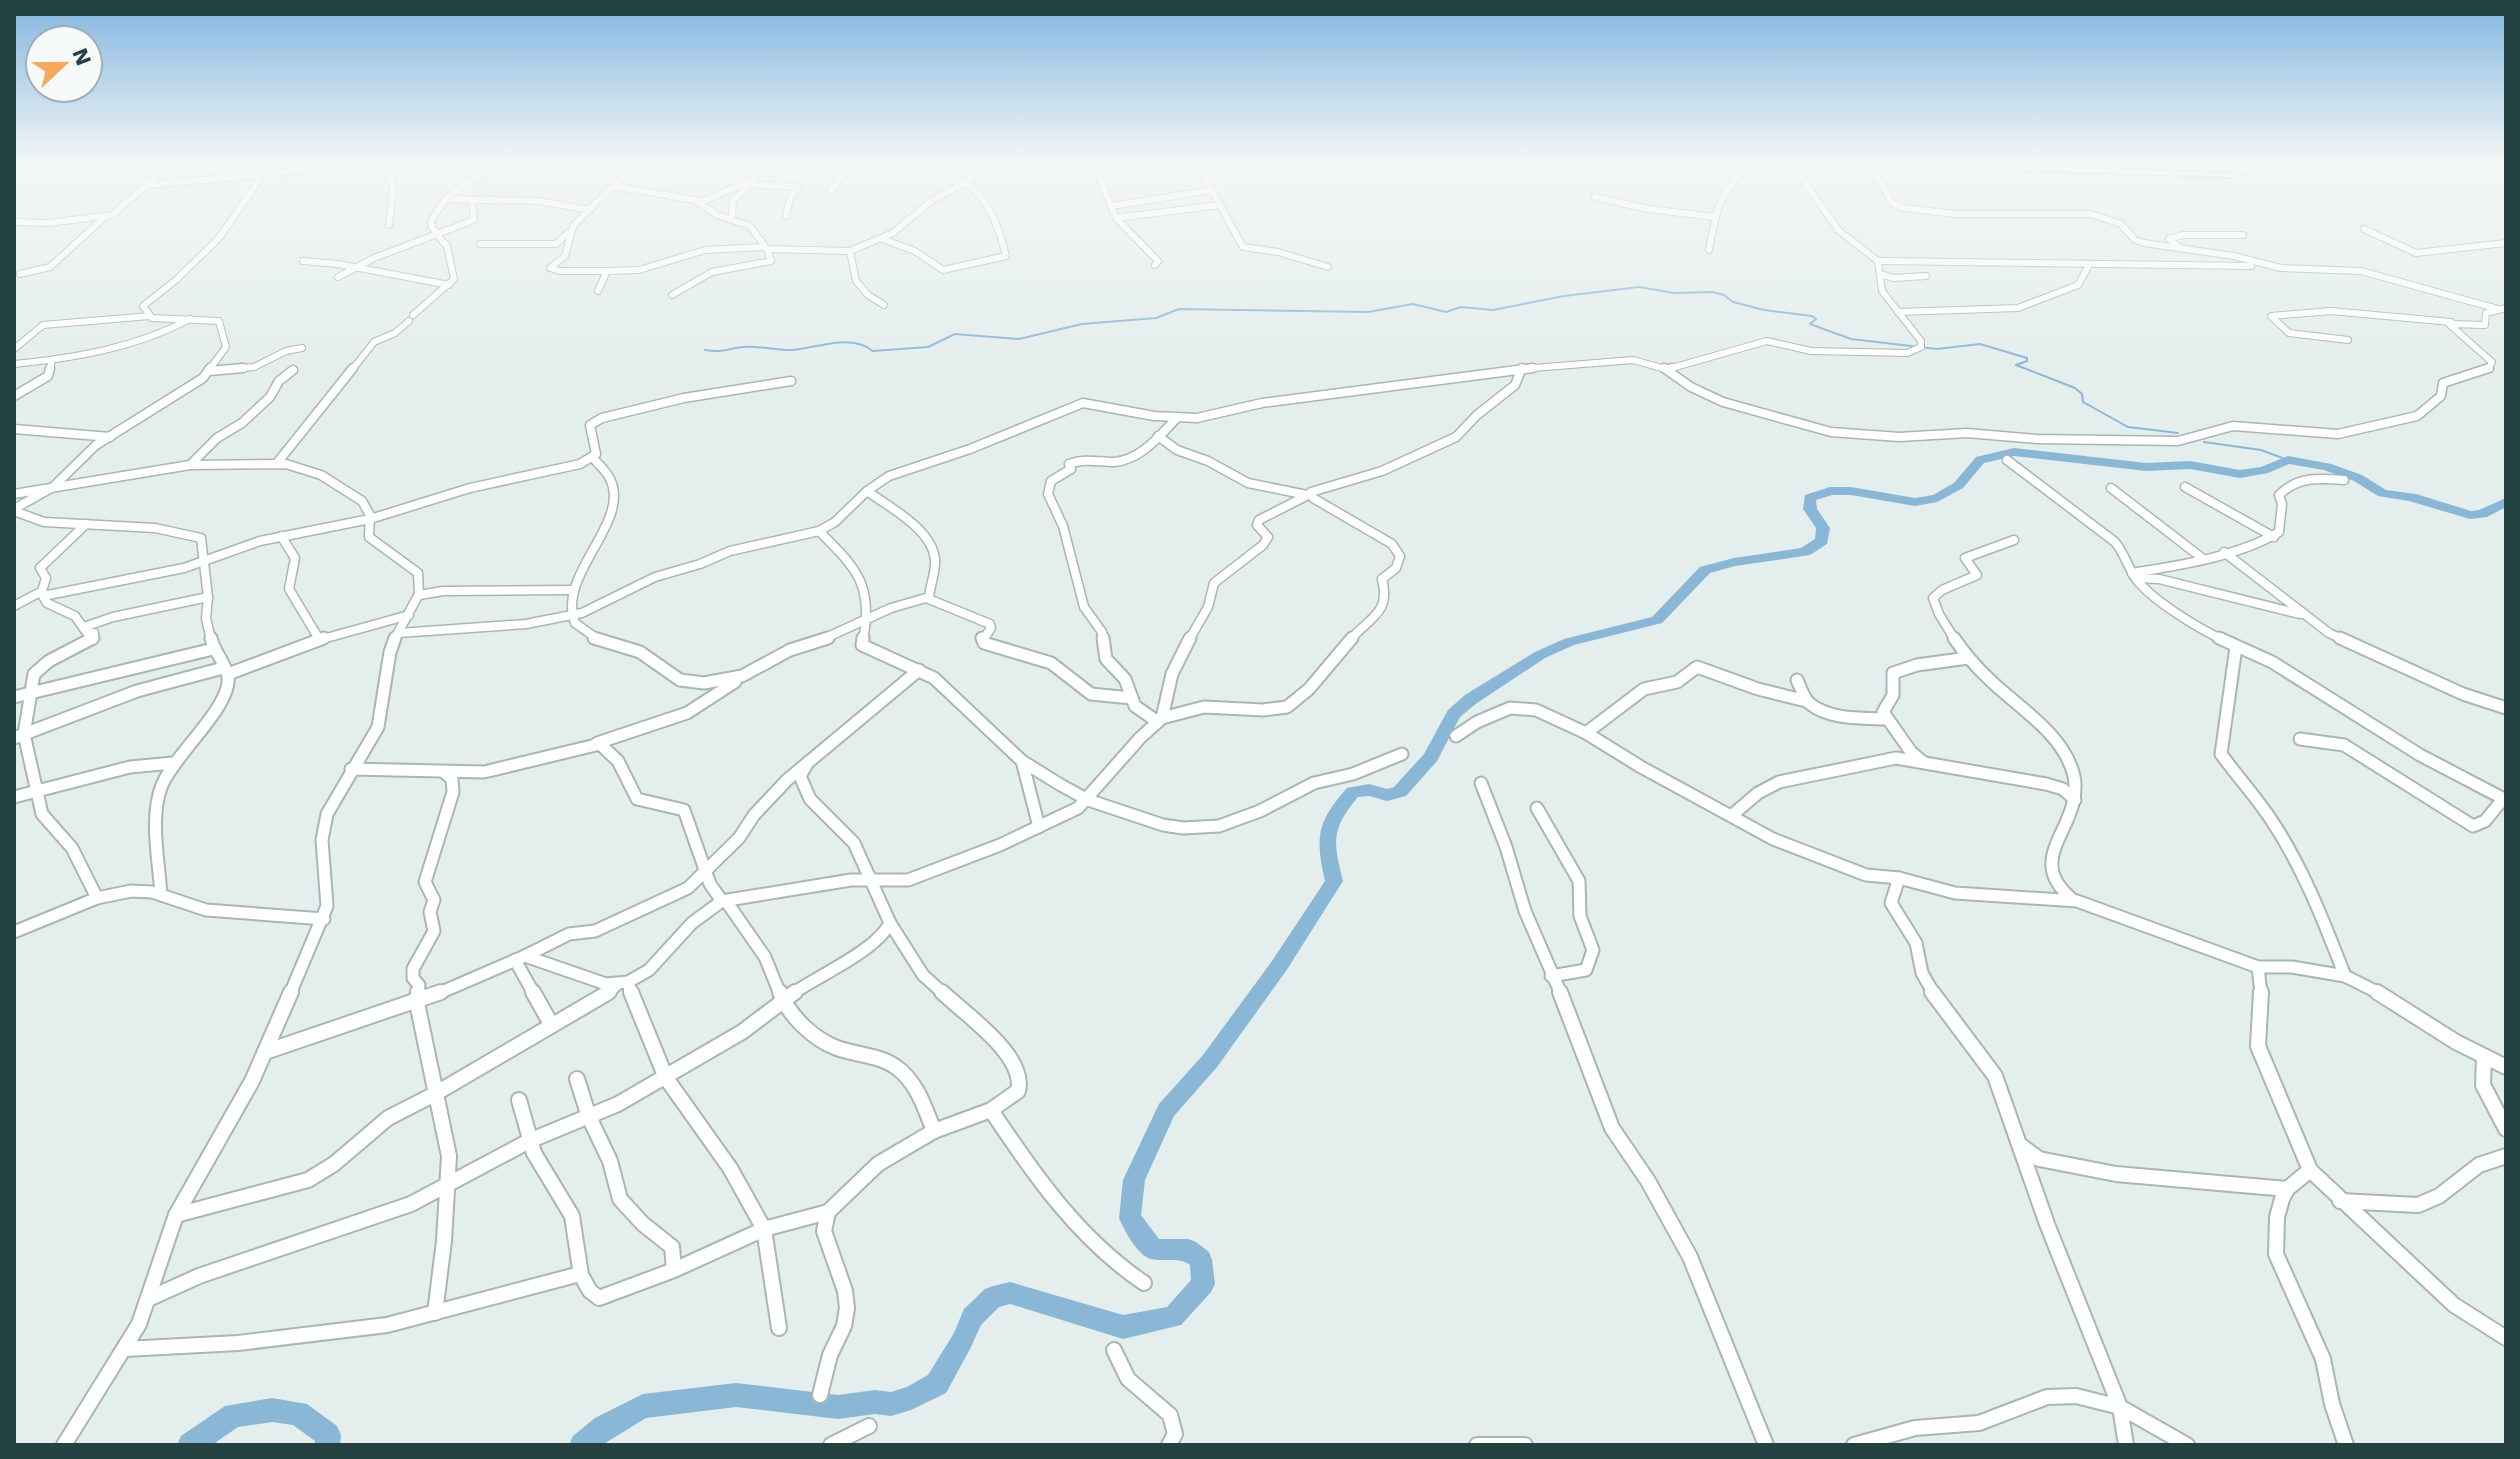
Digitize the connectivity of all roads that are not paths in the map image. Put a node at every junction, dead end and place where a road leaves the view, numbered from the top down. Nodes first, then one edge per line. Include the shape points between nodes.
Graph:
1 (89, 231) edge
2 (224, 231) edge
3 (435, 231) edge
4 (447, 231) edge
5 (753, 231) edge
6 (895, 231) edge
7 (999, 231) edge
8 (1129, 231) edge
9 (1233, 231) edge
10 (1712, 231) edge
11 (1839, 231) edge
12 (2128, 231) edge
13 (2369, 231) edge
14 (570, 232) joint
15 (438, 235) junction
16 (2243, 235) dead end
17 (882, 239) junction
18 (2506, 243) edge
19 (480, 244) dead end
20 (765, 248) junction
21 (1709, 250) dead end
22 (850, 251) junction
23 (2185, 251) junction
24 (303, 261) dead end
25 (1878, 261) junction
26 (1155, 265) dead end
27 (2089, 265) junction
28 (2268, 266) junction
29 (356, 267) junction
30 (1328, 267) dead end
31 (607, 271) junction
32 (20, 274) dead end
33 (1880, 274) junction
34 (1926, 276) dead end
35 (338, 277) dead end
36 (449, 285) junction
37 (598, 291) dead end
38 (672, 295) dead end
39 (884, 305) dead end
40 (2504, 309) edge
41 (1898, 312) junction
42 (150, 316) junction
43 (190, 319) junction
44 (2451, 322) junction
45 (2348, 340) dead end
46 (302, 348) dead end
47 (14, 349) edge
48 (52, 360) junction
49 (14, 364) edge
50 (1522, 368) junction
51 (1668, 369) junction
52 (293, 370) dead end
53 (210, 371) junction
54 (791, 381) dead end
55 (14, 396) edge
56 (1177, 418) junction
57 (14, 429) edge
58 (1158, 436) junction
59 (110, 437) junction
60 (593, 458) junction
61 (2007, 460) dead end
62 (277, 463) junction
63 (190, 465) junction
64 (2344, 480) dead end
65 (53, 487) junction
66 (2185, 487) dead end
67 (2111, 488) dead end
68 (867, 491) junction
69 (14, 494) edge
70 (1308, 495) junction
71 (14, 510) edge
72 (370, 519) junction
73 (86, 524) junction
74 (819, 531) junction
75 (281, 536) junction
76 (2274, 537) junction
77 (2014, 540) dead end
78 (2224, 552) junction
79 (2202, 558) junction
80 (202, 561) junction
81 (2133, 576) junction
82 (572, 590) junction
83 (42, 594) junction
84 (419, 595) junction
85 (208, 597) junction
86 (929, 598) junction
87 (14, 606) edge
88 (409, 615) junction
89 (2302, 615) junction
90 (572, 617) junction
91 (867, 620) junction
92 (84, 627) junction
93 (399, 633) junction
94 (319, 639) junction
95 (2236, 647) junction
96 (213, 649) junction
97 (1968, 658) junction
98 (919, 670) junction
99 (225, 671) junction
100 (736, 680) junction
101 (1797, 680) dead end
102 (29, 692) junction
103 (14, 697) edge
104 (1131, 698) junction
105 (1806, 701) junction
106 (2506, 708) edge
107 (1886, 719) junction
108 (1160, 720) junction
109 (1586, 733) junction
110 (19, 736) edge
111 (1456, 736) dead end
112 (2300, 739) dead end
113 (595, 744) junction
114 (1402, 754) dead end
115 (1022, 761) junction
116 (173, 763) junction
117 (1929, 765) junction
118 (806, 766) junction
119 (351, 769) junction
120 (445, 773) junction
121 (1481, 783) dead end
122 (36, 789) junction
123 (14, 797) edge
124 (1088, 800) junction
125 (2075, 800) junction
126 (2504, 800) edge
127 (1537, 808) dead end
128 (1731, 816) junction
129 (1039, 827) junction
130 (705, 871) junction
131 (1899, 878) junction
132 (873, 882) junction
133 (161, 895) junction
134 (97, 898) junction
135 (724, 901) junction
136 (2077, 901) junction
137 (324, 919) junction
138 (890, 923) junction
139 (14, 932) edge
140 (520, 958) junction
141 (2258, 967) junction
142 (1551, 976) junction
143 (2345, 976) junction
144 (622, 983) junction
145 (783, 1001) junction
146 (417, 1003) junction
147 (551, 1024) junction
148 (265, 1052) junction
149 (2484, 1057) junction
150 (2506, 1067) edge
151 (666, 1078) junction
152 (577, 1079) dead end
153 (438, 1093) junction
154 (519, 1100) dead end
155 (991, 1110) junction
156 (589, 1117) junction
157 (2506, 1129) edge
158 (934, 1131) junction
159 (529, 1141) junction
160 (2020, 1145) junction
161 (2506, 1156) edge
162 (2310, 1170) junction
163 (450, 1182) junction
164 (2287, 1189) junction
165 (2340, 1201) junction
166 (828, 1212) junction
167 (176, 1215) junction
168 (764, 1229) junction
169 (674, 1270) junction
170 (580, 1274) junction
171 (1144, 1283) dead end
172 (148, 1299) junction
173 (435, 1313) junction
174 (779, 1328) dead end
175 (2506, 1338) edge
176 (125, 1349) junction
177 (1114, 1350) dead end
178 (820, 1395) dead end
179 (2120, 1407) junction
180 (869, 1426) dead end
181 (64, 1445) edge
182 (831, 1445) edge
183 (1169, 1445) edge
184 (1477, 1445) edge
185 (1525, 1445) edge
186 (1766, 1445) edge
187 (1854, 1445) edge
188 (2126, 1445) edge
189 (2187, 1445) edge
190 (2346, 1445) edge

1 - 32 street via 50,267
2 - 42 street via 144,304
3 - 15 street
4 - 15 street
5 - 20 street
6 - 17 street
7 - 17 street via 1006,256 943,270 900,242
8 - 26 street via 1158,261
9 - 30 street via 1243,247
10 - 21 street
11 - 25 street
12 - 23 street via 2140,242
13 - 18 street via 2416,253
14 - 19 street via 556,244
14 - 31 street via 565,256 551,270
15 - 29 street
15 - 36 street via 447,246 454,279
16 - 23 street via 2169,239
17 - 22 street
20 - 22 street
20 - 31 street via 711,248 639,270
20 - 38 street via 771,261 712,272
22 - 39 street via 853,276
23 - 28 street
24 - 29 street
25 - 27 street
25 - 33 street
27 - 28 street
27 - 41 street via 2082,282 2018,308
28 - 40 street via 2361,271
29 - 35 street
29 - 36 street
31 - 37 street
33 - 34 street
33 - 41 street via 1882,291
36 - 62 street via 395,333 374,342
40 - 44 street via 2484,315 2485,325
41 - 51 street via 1921,341 1913,352 1806,350 1767,341
42 - 43 street
42 - 47 street via 43,325
43 - 48 street via 160,335
43 - 53 street via 221,324 226,347
44 - 45 street via 2326,313 2271,316 2289,333
44 - 51 street via 2450,328 2492,365 2443,383 2441,396 2417,416 2338,434 2233,426 2178,441 1841,434 1723,402
46 - 53 street via 254,367
48 - 49 street
48 - 55 street via 48,376
50 - 51 street via 1625,360
50 - 56 street
50 - 70 street via 1515,385 1456,437 1382,471
52 - 63 street via 242,423 217,438
53 - 59 street
54 - 60 street via 602,417 590,425
56 - 58 street
56 - 68 street via 1079,404 970,449 901,470
57 - 59 street
58 - 70 street via 1248,483
58 - 104 street via 1128,459 1074,461 1048,488 1084,607 1104,637 1106,659 1125,679
59 - 65 street
60 - 72 street
60 - 82 street via 611,479 610,519
61 - 81 street via 2115,542
62 - 63 street
62 - 72 street via 321,475 362,501
63 - 65 street
64 - 76 street via 2307,477 2283,489
65 - 69 street
65 - 71 street
66 - 76 street
67 - 79 street
68 - 74 street
68 - 86 street via 910,522 930,545 935,559
70 - 108 street via 1259,520 1257,525 1268,537 1262,548 1214,583 1210,603 1167,682
70 - 108 street via 1399,551 1396,568 1382,579 1386,594 1381,611 1287,707 1204,707
71 - 73 street via 44,522
72 - 75 street
72 - 84 street via 369,537 418,573
73 - 80 street via 193,534 201,538
73 - 83 street via 40,568 46,584
74 - 90 street via 730,551 655,577
74 - 91 street via 854,566
75 - 80 street
75 - 94 street via 295,558 289,589
76 - 78 street
77 - 97 street via 1965,558 1977,575 1933,598
78 - 79 street
78 - 89 street
79 - 81 street
80 - 83 street via 116,583
80 - 85 street
81 - 89 street
81 - 95 street via 2152,595
82 - 84 street
82 - 90 street
83 - 87 street
83 - 92 street
84 - 88 street
85 - 92 street
85 - 96 street via 206,618
86 - 91 street
86 - 104 street via 990,624 984,643 1051,663 1091,694
88 - 93 street
88 - 94 street
89 - 106 street via 2378,658
90 - 93 street
90 - 100 street via 596,640 637,650 673,678 700,683
91 - 98 street via 862,645
91 - 100 street
92 - 102 street via 94,633 93,640 40,667
93 - 119 street via 390,650 378,729
94 - 99 street
95 - 126 street via 2279,665 2420,755
95 - 143 street via 2221,754 2276,826
96 - 99 street
96 - 102 street
97 - 107 street via 1893,673 1893,695 1883,708
97 - 125 street via 2052,736 2075,776
98 - 115 street via 948,689
98 - 118 street
99 - 110 street via 137,691
99 - 116 street via 228,685 219,707
100 - 113 street via 687,713
101 - 105 street
102 - 103 street
102 - 110 street
104 - 108 street via 1141,712
105 - 107 street via 1845,717
105 - 109 street via 1697,667 1677,682 1644,689
107 - 117 street via 1911,752
108 - 124 street
109 - 111 street via 1536,710 1510,708
109 - 128 street
110 - 122 street
112 - 126 street via 2344,745 2473,826
113 - 120 street via 502,770
113 - 130 street via 609,748 637,799 684,810
114 - 124 street via 1314,783 1249,816 1207,829 1163,825
115 - 124 street
115 - 129 street
116 - 122 street via 130,767
116 - 133 street via 156,806
117 - 125 street via 2063,789
117 - 128 street via 1886,758 1796,778 1758,793
118 - 130 street
118 - 132 street via 800,776 803,789 854,843
119 - 120 street
119 - 137 street via 324,826 330,895
120 - 146 street via 452,779 453,792 425,882 434,900 434,931 413,969 419,985
121 - 142 street
122 - 123 street
122 - 134 street via 42,814 72,848
124 - 129 street
125 - 136 street via 2048,876
127 - 142 street via 1579,881 1580,916 1593,945 1586,970
128 - 131 street via 1773,839 1866,875
129 - 132 street via 908,880
130 - 135 street via 712,890
130 - 140 street via 680,893
131 - 136 street via 1955,893
131 - 160 street via 1891,903 1916,943 1922,973 1995,1076
132 - 135 street via 851,880
132 - 138 street
133 - 134 street via 131,891
133 - 137 street via 206,910
134 - 139 street
135 - 144 street via 692,923 649,970
135 - 145 street via 765,957
136 - 141 street
137 - 148 street
138 - 145 street via 872,944
138 - 155 street via 934,987 1017,1066 1018,1091
140 - 144 street
140 - 146 street
140 - 147 street
141 - 143 street
141 - 162 street via 2258,1046
142 - 186 street via 1612,1128 1690,1257
143 - 149 street
144 - 147 street
144 - 151 street
145 - 151 street
145 - 158 street via 803,1026 834,1047 899,1069 918,1091
146 - 148 street
146 - 153 street
147 - 153 street
148 - 167 street
149 - 150 street
149 - 157 street via 2484,1086
151 - 156 street
151 - 168 street via 730,1168
152 - 156 street
153 - 163 street
153 - 167 street via 388,1117 304,1182
154 - 159 street
155 - 158 street
155 - 171 street via 1092,1243
156 - 159 street
156 - 169 street via 610,1161 620,1199 668,1242
158 - 166 street via 865,1173
159 - 163 street
159 - 170 street via 570,1208
160 - 164 street via 2039,1159 2116,1174
160 - 179 street
161 - 165 street via 2479,1165 2418,1205
162 - 164 street
162 - 165 street
163 - 172 street via 383,1215 199,1276
163 - 173 street
164 - 190 street via 2277,1217 2276,1254 2323,1359
165 - 175 street via 2454,1305
166 - 168 street
166 - 178 street via 824,1231 847,1308
167 - 172 street
168 - 169 street
168 - 174 street
169 - 170 street via 599,1298
170 - 173 street
172 - 176 street
173 - 176 street via 319,1335
176 - 181 street
177 - 183 street via 1128,1379 1170,1415 1175,1434
179 - 187 street via 2076,1396 2047,1397 1979,1423 1915,1428
179 - 188 street
179 - 189 street
180 - 182 street
184 - 185 street

